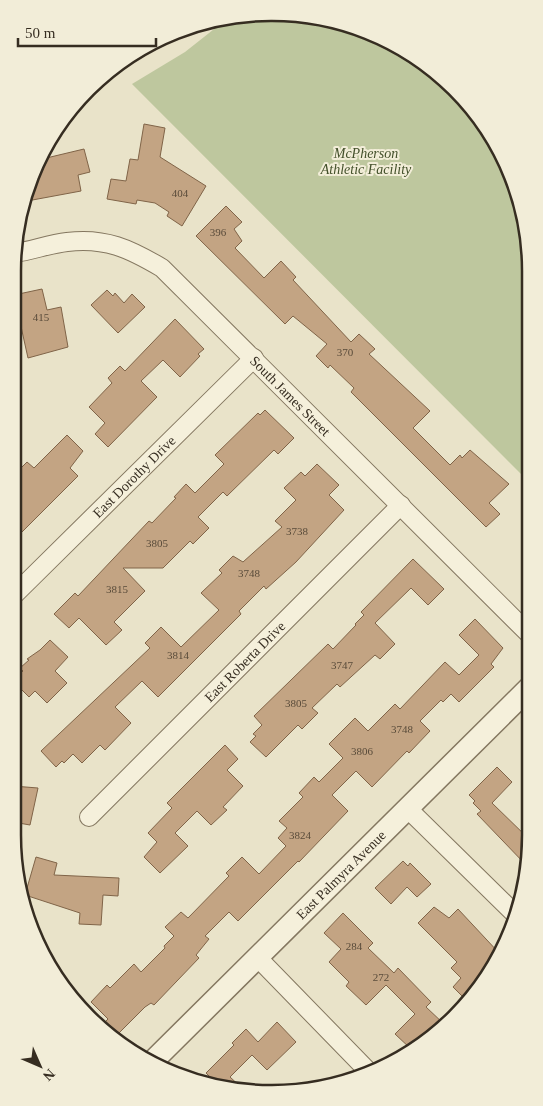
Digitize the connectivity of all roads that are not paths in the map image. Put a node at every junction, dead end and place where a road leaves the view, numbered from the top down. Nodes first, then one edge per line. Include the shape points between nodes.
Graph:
1 (22, 251) edge
2 (254, 358) junction
3 (401, 505) junction
4 (21, 588) edge
5 (522, 627) edge
6 (522, 695) edge
7 (408, 808) junction
8 (89, 817) dead end
9 (510, 909) edge
10 (257, 957) junction
11 (157, 1057) edge
12 (364, 1067) edge

1 - 2 street, South James Street via 67,242 99,242 130,249 162,268
2 - 3 street, South James Street
2 - 4 street, East Dorothy Drive
3 - 5 street, South James Street
3 - 8 street, East Roberta Drive
6 - 7 street, East Palmyra Avenue
7 - 9 street
7 - 10 street, East Palmyra Avenue
10 - 11 street, East Palmyra Avenue
10 - 12 street

